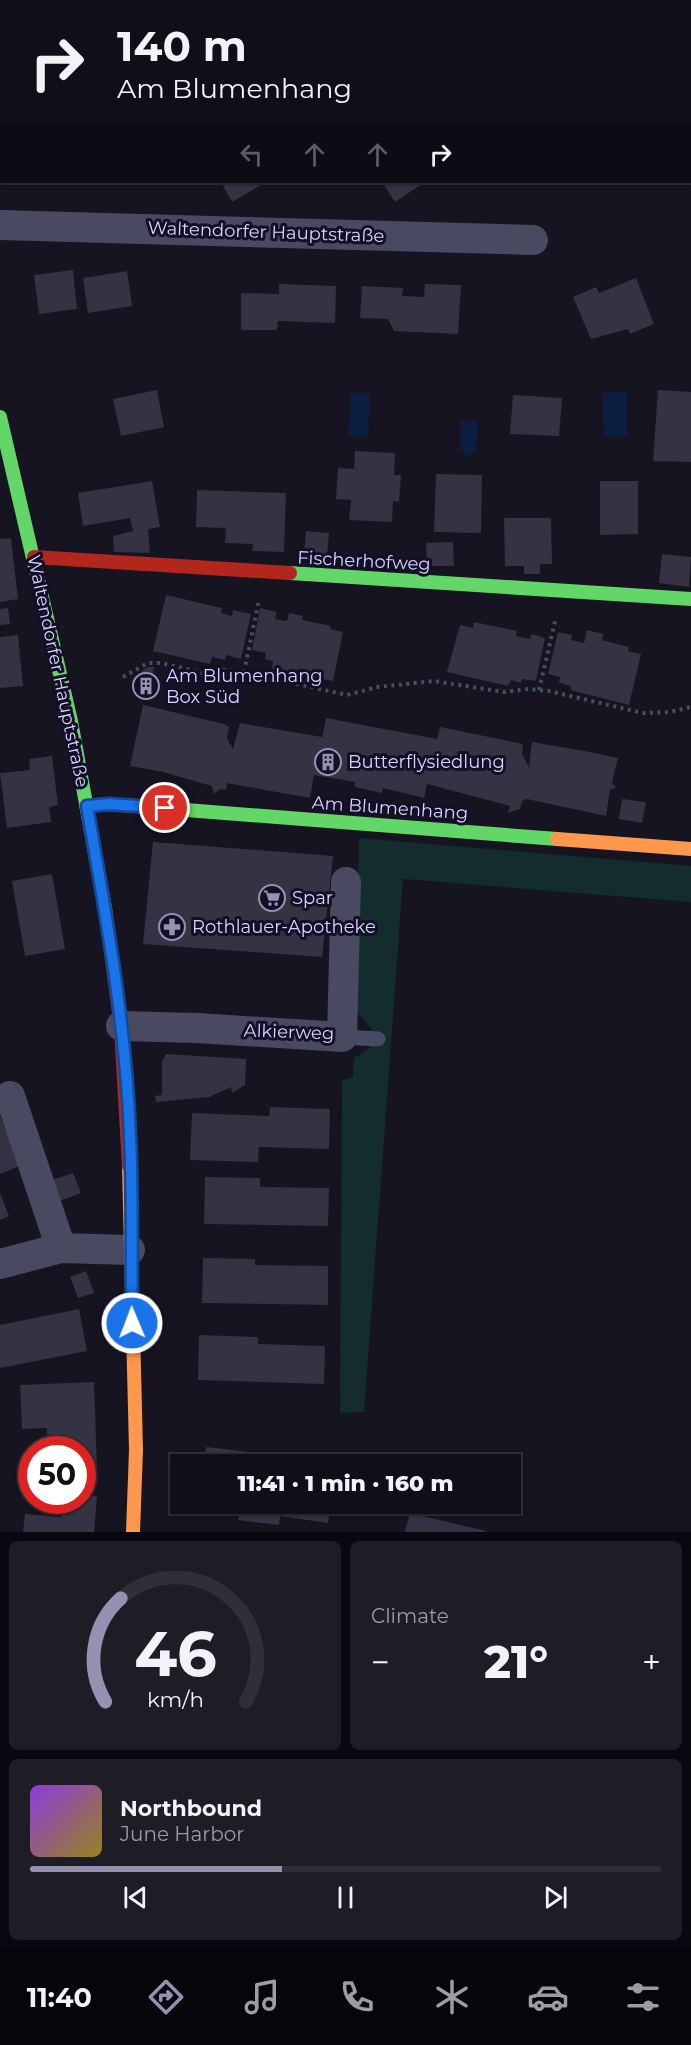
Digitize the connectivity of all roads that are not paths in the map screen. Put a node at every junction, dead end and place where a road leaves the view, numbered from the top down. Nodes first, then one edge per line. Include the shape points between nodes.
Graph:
1 (0, 225) edge
2 (533, 240) dead end
3 (0, 417) edge
4 (34, 556) junction
5 (691, 599) edge
6 (87, 806) junction
7 (691, 849) edge
8 (346, 882) dead end
9 (121, 1026) junction
10 (342, 1037) junction
11 (378, 1039) dead end
12 (10, 1096) dead end
13 (61, 1248) junction
14 (130, 1250) junction
15 (0, 1264) edge
16 (134, 1532) edge

1 - 2 street, Waltendorfer Hauptstraße
3 - 4 street, Waltendorfer Hauptstraße
4 - 5 street, Fischerhofweg
4 - 6 street, Waltendorfer Hauptstraße
6 - 7 street, Am Blumenhang via 110,804
6 - 9 street, Waltendorfer Hauptstraße
8 - 10 street, Alkierweg
9 - 10 street, Alkierweg
9 - 14 street, Waltendorfer Hauptstraße via 130,1136
10 - 11 lane
12 - 13 street
13 - 14 street
13 - 15 street
14 - 16 street, Waltendorfer Hauptstraße via 136,1446

